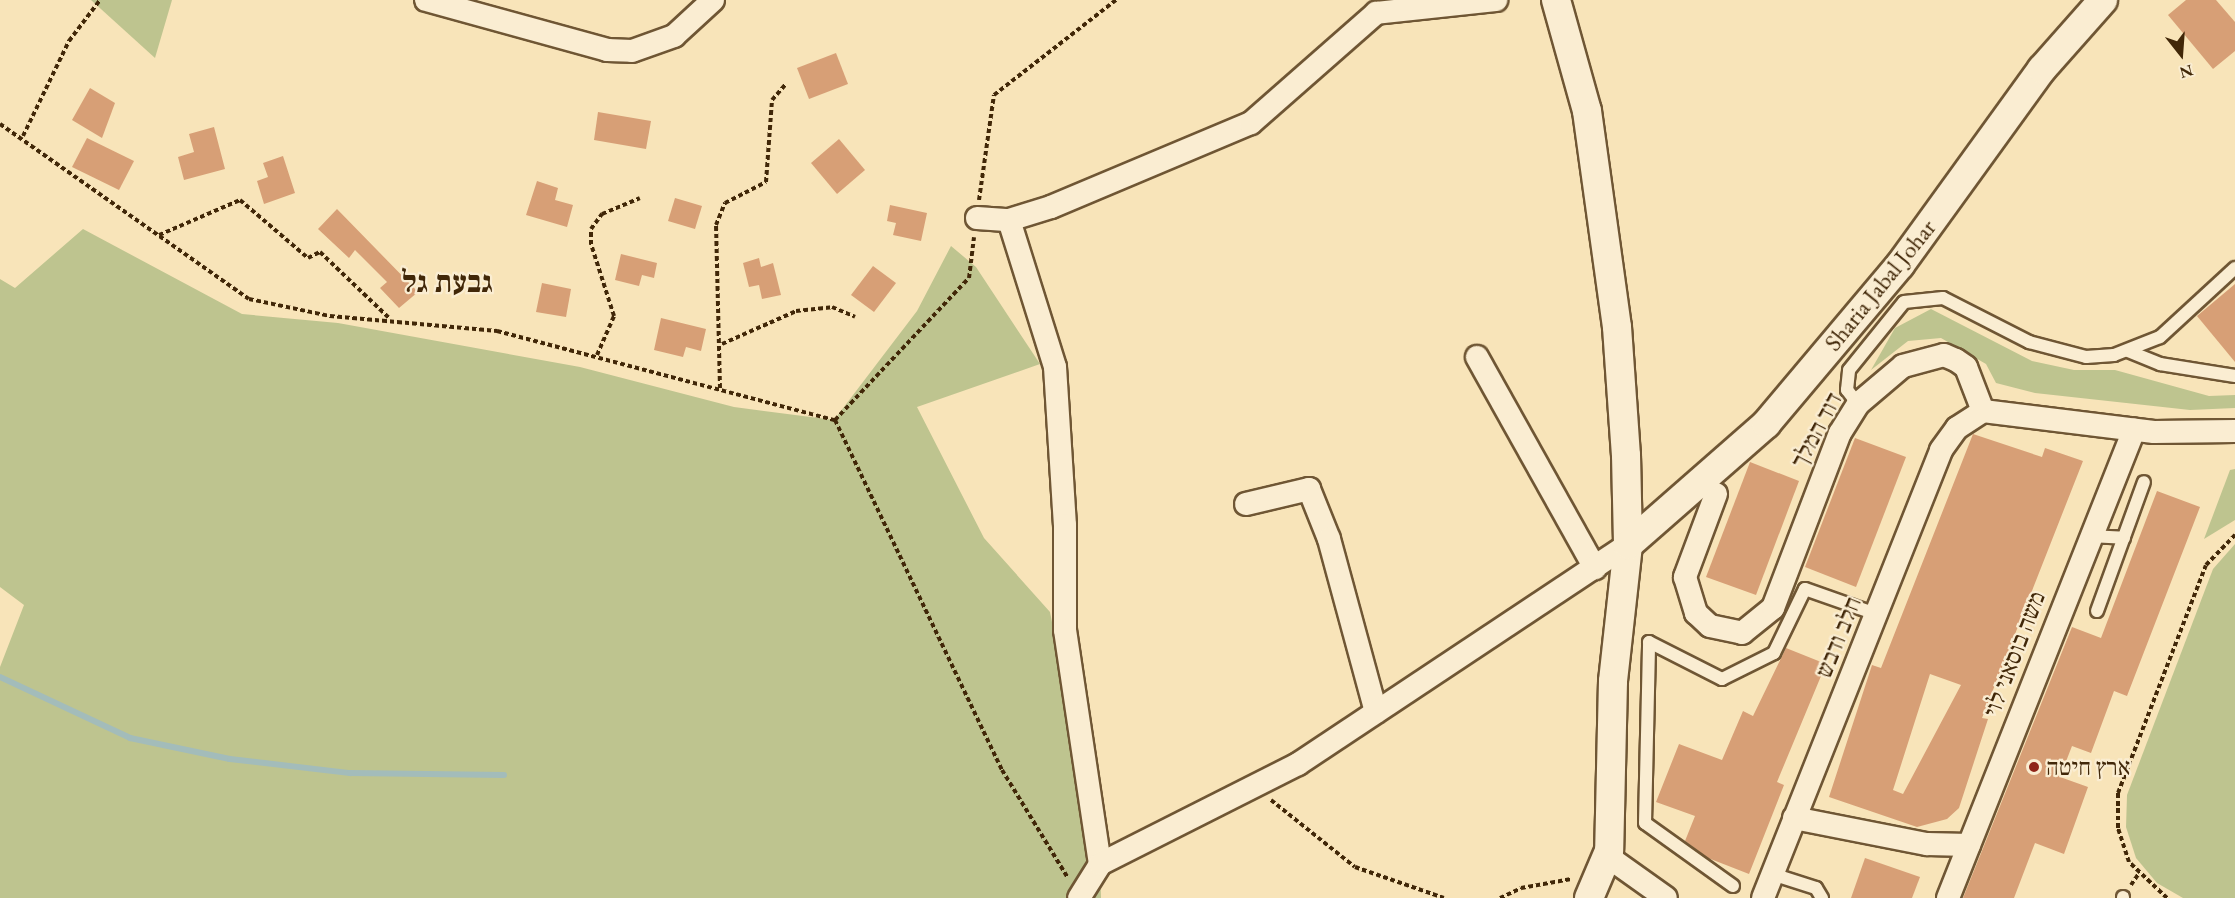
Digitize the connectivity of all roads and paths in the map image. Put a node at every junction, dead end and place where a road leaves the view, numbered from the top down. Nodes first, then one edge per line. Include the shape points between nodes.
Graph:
1 (100, 0) edge
2 (426, 0) edge
3 (714, 0) edge
4 (1496, 0) edge
5 (1556, 0) edge
6 (2103, 0) edge
7 (786, 84) dead end
8 (0, 124) edge
9 (23, 136) junction
10 (640, 198) dead end
11 (976, 218) dead end
12 (1009, 220) junction
13 (159, 235) junction
14 (2235, 268) edge
15 (855, 317) dead end
16 (391, 319) junction
17 (722, 344) junction
18 (2128, 351) junction
19 (597, 355) junction
20 (1477, 357) dead end
21 (2235, 376) edge
22 (720, 388) junction
23 (1858, 404) junction
24 (1983, 411) junction
25 (2134, 430) junction
26 (2235, 431) edge
27 (2144, 482) dead end
28 (1716, 494) dead end
29 (1246, 504) dead end
30 (2235, 535) edge
31 (2088, 536) junction
32 (2124, 538) junction
33 (1628, 545) junction
34 (1594, 568) junction
35 (2097, 611) dead end
36 (1876, 614) junction
37 (1376, 712) junction
38 (1255, 786) junction
39 (1794, 818) junction
40 (1969, 845) junction
41 (1100, 864) junction
42 (1772, 873) junction
43 (1598, 876) edge
44 (1733, 886) dead end
45 (1080, 898) edge
46 (1444, 898) edge
47 (1500, 898) edge
48 (1666, 898) edge
49 (1763, 898) edge
50 (1822, 898) edge
51 (1948, 898) edge
52 (2167, 898) edge

1 - 9 path via 69,41
2 - 3 street via 608,50 632,51 674,36
4 - 12 street via 1376,13 1251,123
5 - 33 street via 1587,111 1616,316
6 - 33 street, Sharia Jabal Johar via 2042,69 1900,265 1766,424
7 - 17 path via 772,100 766,182 726,203 716,225
8 - 9 path
9 - 13 path
10 - 19 path via 602,214 591,229 614,316
11 - 12 street
12 - 41 street via 1055,367 1065,525 1065,630
13 - 16 path via 249,299 330,316
13 - 16 path via 240,200 309,258 320,252
14 - 18 lane via 2160,337
15 - 17 path via 832,307 796,311
16 - 19 path via 497,331
17 - 22 path
18 - 21 lane via 2160,364
18 - 23 lane via 2086,357 2029,342 1943,298 1904,302 1849,370 1847,390
19 - 22 path
20 - 34 street
22 - 45 path via 835,420 1002,770
23 - 24 street, דוד המלך via 1903,366 1944,355 1966,367
23 - 28 street, דוד המלך via 1822,471 1773,608 1742,633 1717,628 1696,613 1685,577
24 - 25 street
24 - 36 street, חלב ודבש via 1956,428 1941,450
25 - 26 street
25 - 31 street, משה בוסאני לוי
27 - 32 lane
29 - 37 street via 1309,489 1329,539
30 - 52 path via 2206,565 2118,793 2118,828 2129,862
31 - 32 lane
31 - 40 street, משה בוסאני לוי
32 - 35 lane
33 - 34 street
33 - 43 street
34 - 37 street
36 - 39 street, חלב ודבש
36 - 44 lane via 1805,589 1774,653 1722,678 1650,642 1645,822
37 - 38 street
38 - 41 street
38 - 46 path via 1355,867
39 - 40 street via 1927,844
39 - 42 street, חלב ודבש
40 - 51 street, משה בוסאני לוי
41 - 45 street
42 - 49 street, חלב ודבש
42 - 50 lane via 1816,888
43 - 47 path via 1521,888
43 - 48 street

